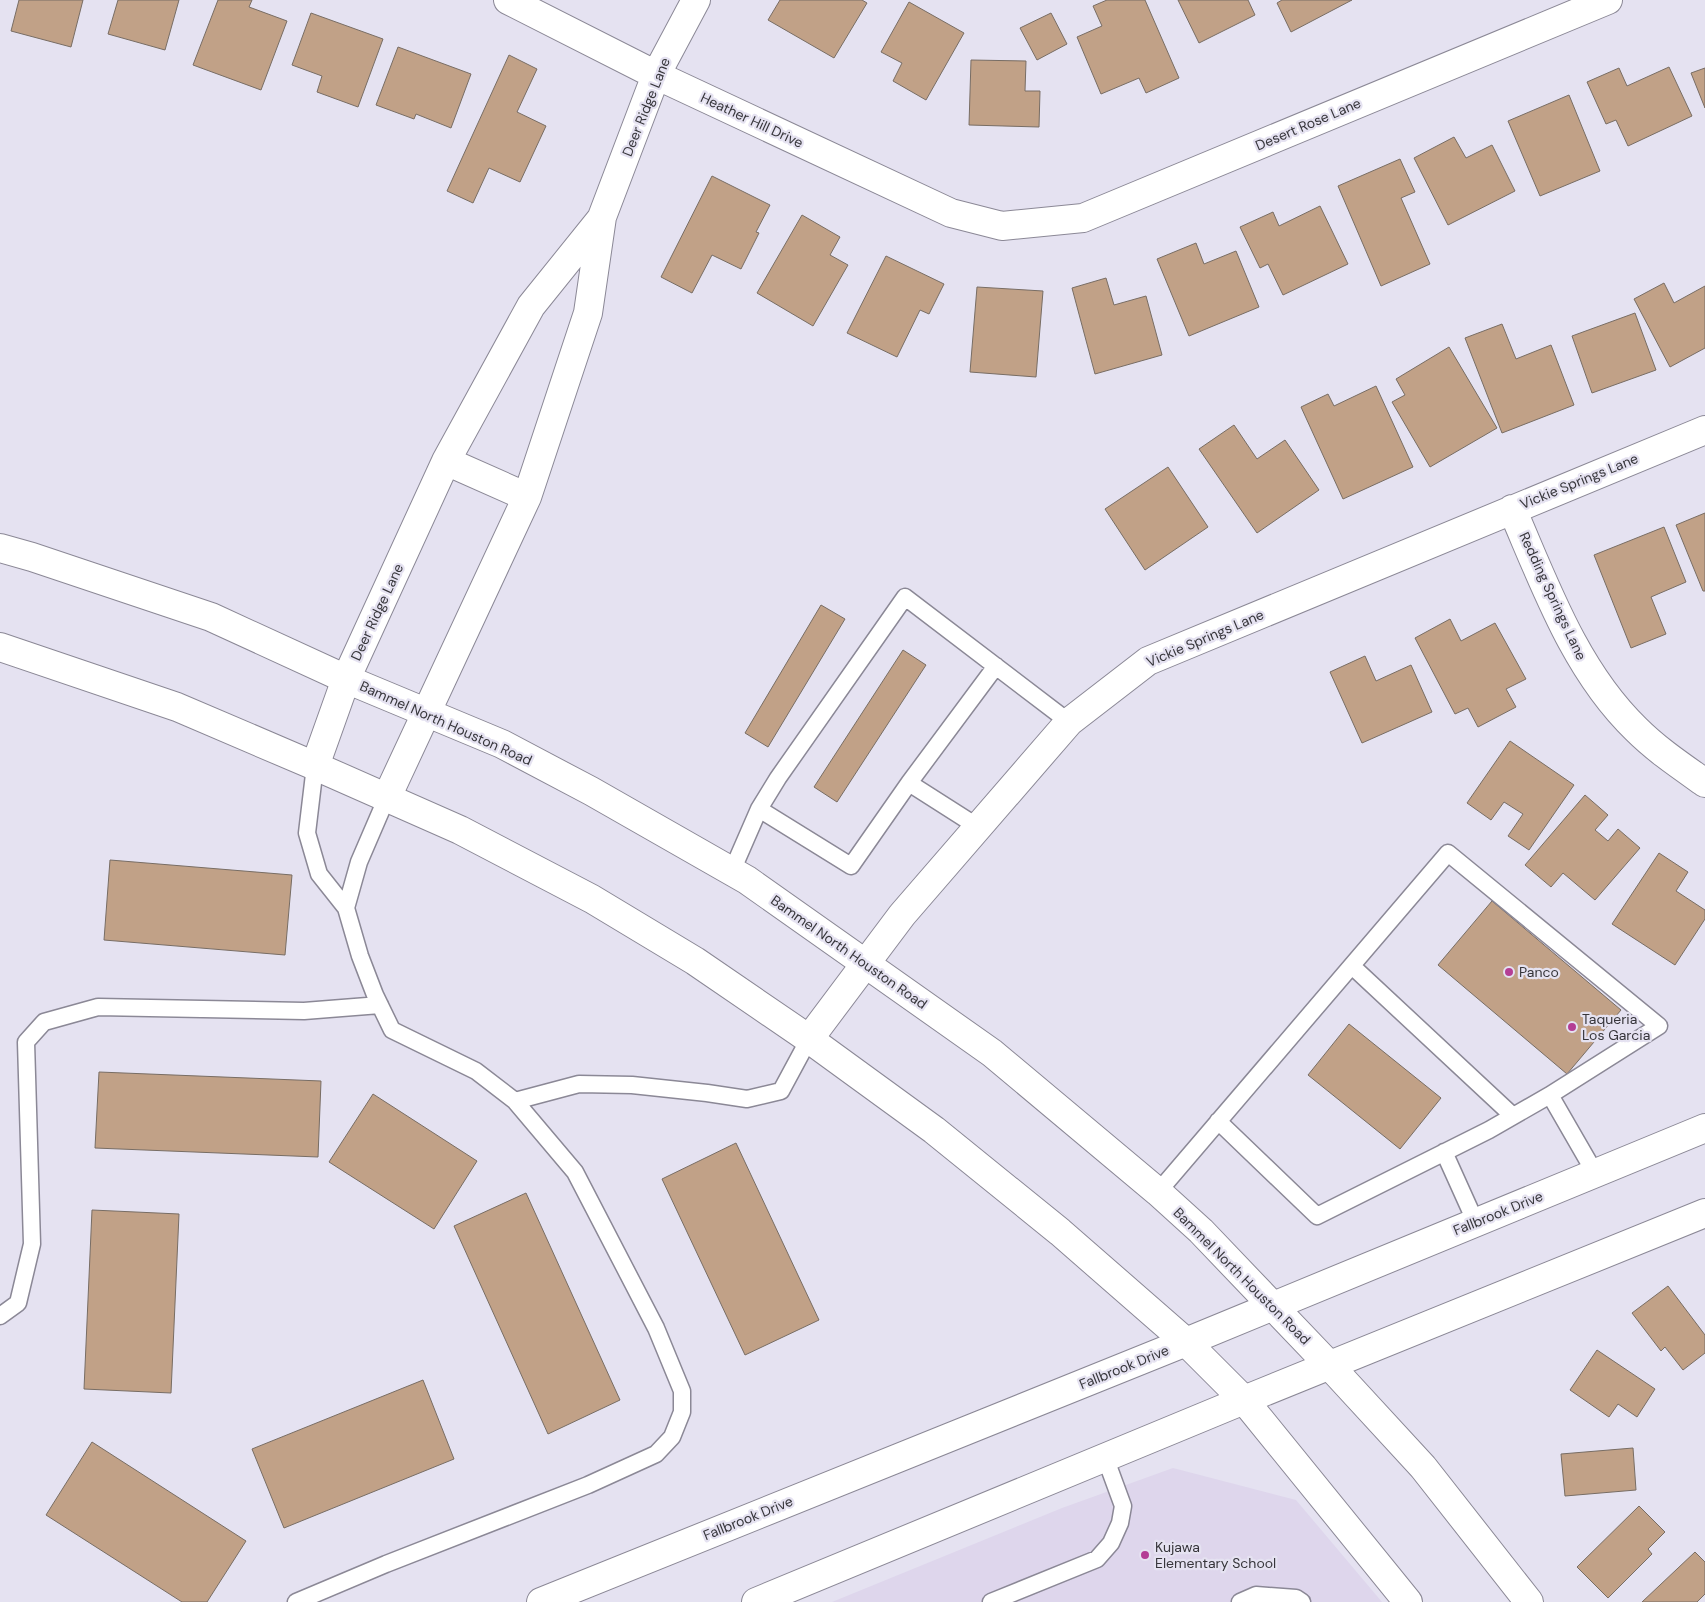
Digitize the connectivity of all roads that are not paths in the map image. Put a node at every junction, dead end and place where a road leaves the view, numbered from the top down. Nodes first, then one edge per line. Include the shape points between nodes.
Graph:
1 (508, 0) edge
2 (696, 0) edge
3 (1608, 0) edge
4 (656, 75) junction
5 (602, 218) junction
6 (1002, 226) joint
7 (1705, 430) edge
8 (446, 461) junction
9 (526, 497) junction
10 (1512, 509) junction
11 (0, 548) edge
12 (0, 647) edge
13 (996, 666) junction
14 (346, 679) junction
15 (427, 712) junction
16 (1069, 722) junction
17 (316, 766) junction
18 (909, 783) junction
19 (1705, 783) edge
20 (387, 797) junction
21 (759, 809) junction
22 (978, 827) junction
23 (732, 871) junction
24 (346, 908) junction
25 (865, 963) junction
26 (1352, 966) junction
27 (380, 1006) junction
28 (809, 1038) junction
29 (1550, 1095) junction
30 (515, 1100) junction
31 (1513, 1116) junction
32 (1218, 1122) junction
33 (1705, 1128) edge
34 (1444, 1152) junction
35 (1595, 1173) junction
36 (1158, 1192) junction
37 (1705, 1213) edge
38 (1476, 1223) junction
39 (1273, 1306) junction
40 (0, 1316) edge
41 (1186, 1342) junction
42 (1330, 1366) junction
43 (1244, 1400) junction
44 (1105, 1457) junction
45 (296, 1602) edge
46 (541, 1602) edge
47 (756, 1602) edge
48 (992, 1602) edge
49 (1240, 1602) edge
50 (1302, 1602) edge
51 (1408, 1602) edge
52 (1529, 1602) edge

1 - 4 street, Heather Hill Drive
2 - 4 street, Deer Ridge Lane
3 - 6 street, Desert Rose Lane via 1083,218
4 - 5 street, Deer Ridge Lane
4 - 6 street, Heather Hill Drive via 951,213
5 - 8 street, Deer Ridge Lane via 531,306
5 - 9 street, Deer Ridge Lane via 588,313
7 - 10 street, Vickie Springs Lane
8 - 9 street
8 - 14 street, Deer Ridge Lane
9 - 15 street, Deer Ridge Lane
10 - 16 street, Vickie Springs Lane via 1148,661
10 - 19 street, Redding Springs Lane via 1556,610 1589,672 1636,729 1662,753
11 - 14 street, Bammel North Houston Road via 212,617
12 - 17 street via 177,707
13 - 16 lane
13 - 18 lane
13 - 21 lane via 905,597
14 - 15 street, Bammel North Houston Road
14 - 17 street, Deer Ridge Lane
15 - 20 street, Deer Ridge Lane
15 - 23 street, Bammel North Houston Road via 502,744 591,790
16 - 22 street, Vickie Springs Lane
17 - 20 street
17 - 24 lane via 307,833 320,874
18 - 21 lane via 852,866
18 - 22 lane
20 - 24 lane via 359,862
20 - 28 street via 460,830 592,899 695,960
21 - 23 lane
22 - 25 street, Vickie Springs Lane
23 - 25 street, Bammel North Houston Road
24 - 27 lane via 360,956
25 - 28 street, Vickie Springs Lane
25 - 36 street, Bammel North Houston Road via 992,1053
26 - 29 lane via 1448,853 1659,1026
26 - 31 lane
26 - 32 lane
27 - 30 lane via 392,1030 476,1071
27 - 40 lane via 304,1011 98,1007 44,1022 26,1042 32,1244 18,1303
28 - 30 lane via 782,1092 747,1099 632,1085 579,1084
28 - 41 street via 934,1130 1060,1232
29 - 31 lane
29 - 35 lane
30 - 45 lane via 575,1172 656,1328 682,1391 682,1412 672,1437 656,1454 588,1485
31 - 34 lane
32 - 34 lane via 1317,1216
32 - 36 lane
33 - 35 street, Fallbrook Drive
34 - 38 lane
35 - 38 street, Fallbrook Drive
36 - 39 street, Bammel North Houston Road via 1201,1231
37 - 42 street
38 - 39 street, Fallbrook Drive
39 - 41 street, Fallbrook Drive
39 - 42 street, Bammel North Houston Road
41 - 43 street
41 - 46 street, Fallbrook Drive
42 - 43 street
42 - 52 street, Bammel North Houston Road via 1423,1467
43 - 44 street
43 - 51 street
44 - 47 street
44 - 48 lane via 1123,1506 1111,1543 1096,1559
49 - 50 lane via 1256,1595 1296,1598

